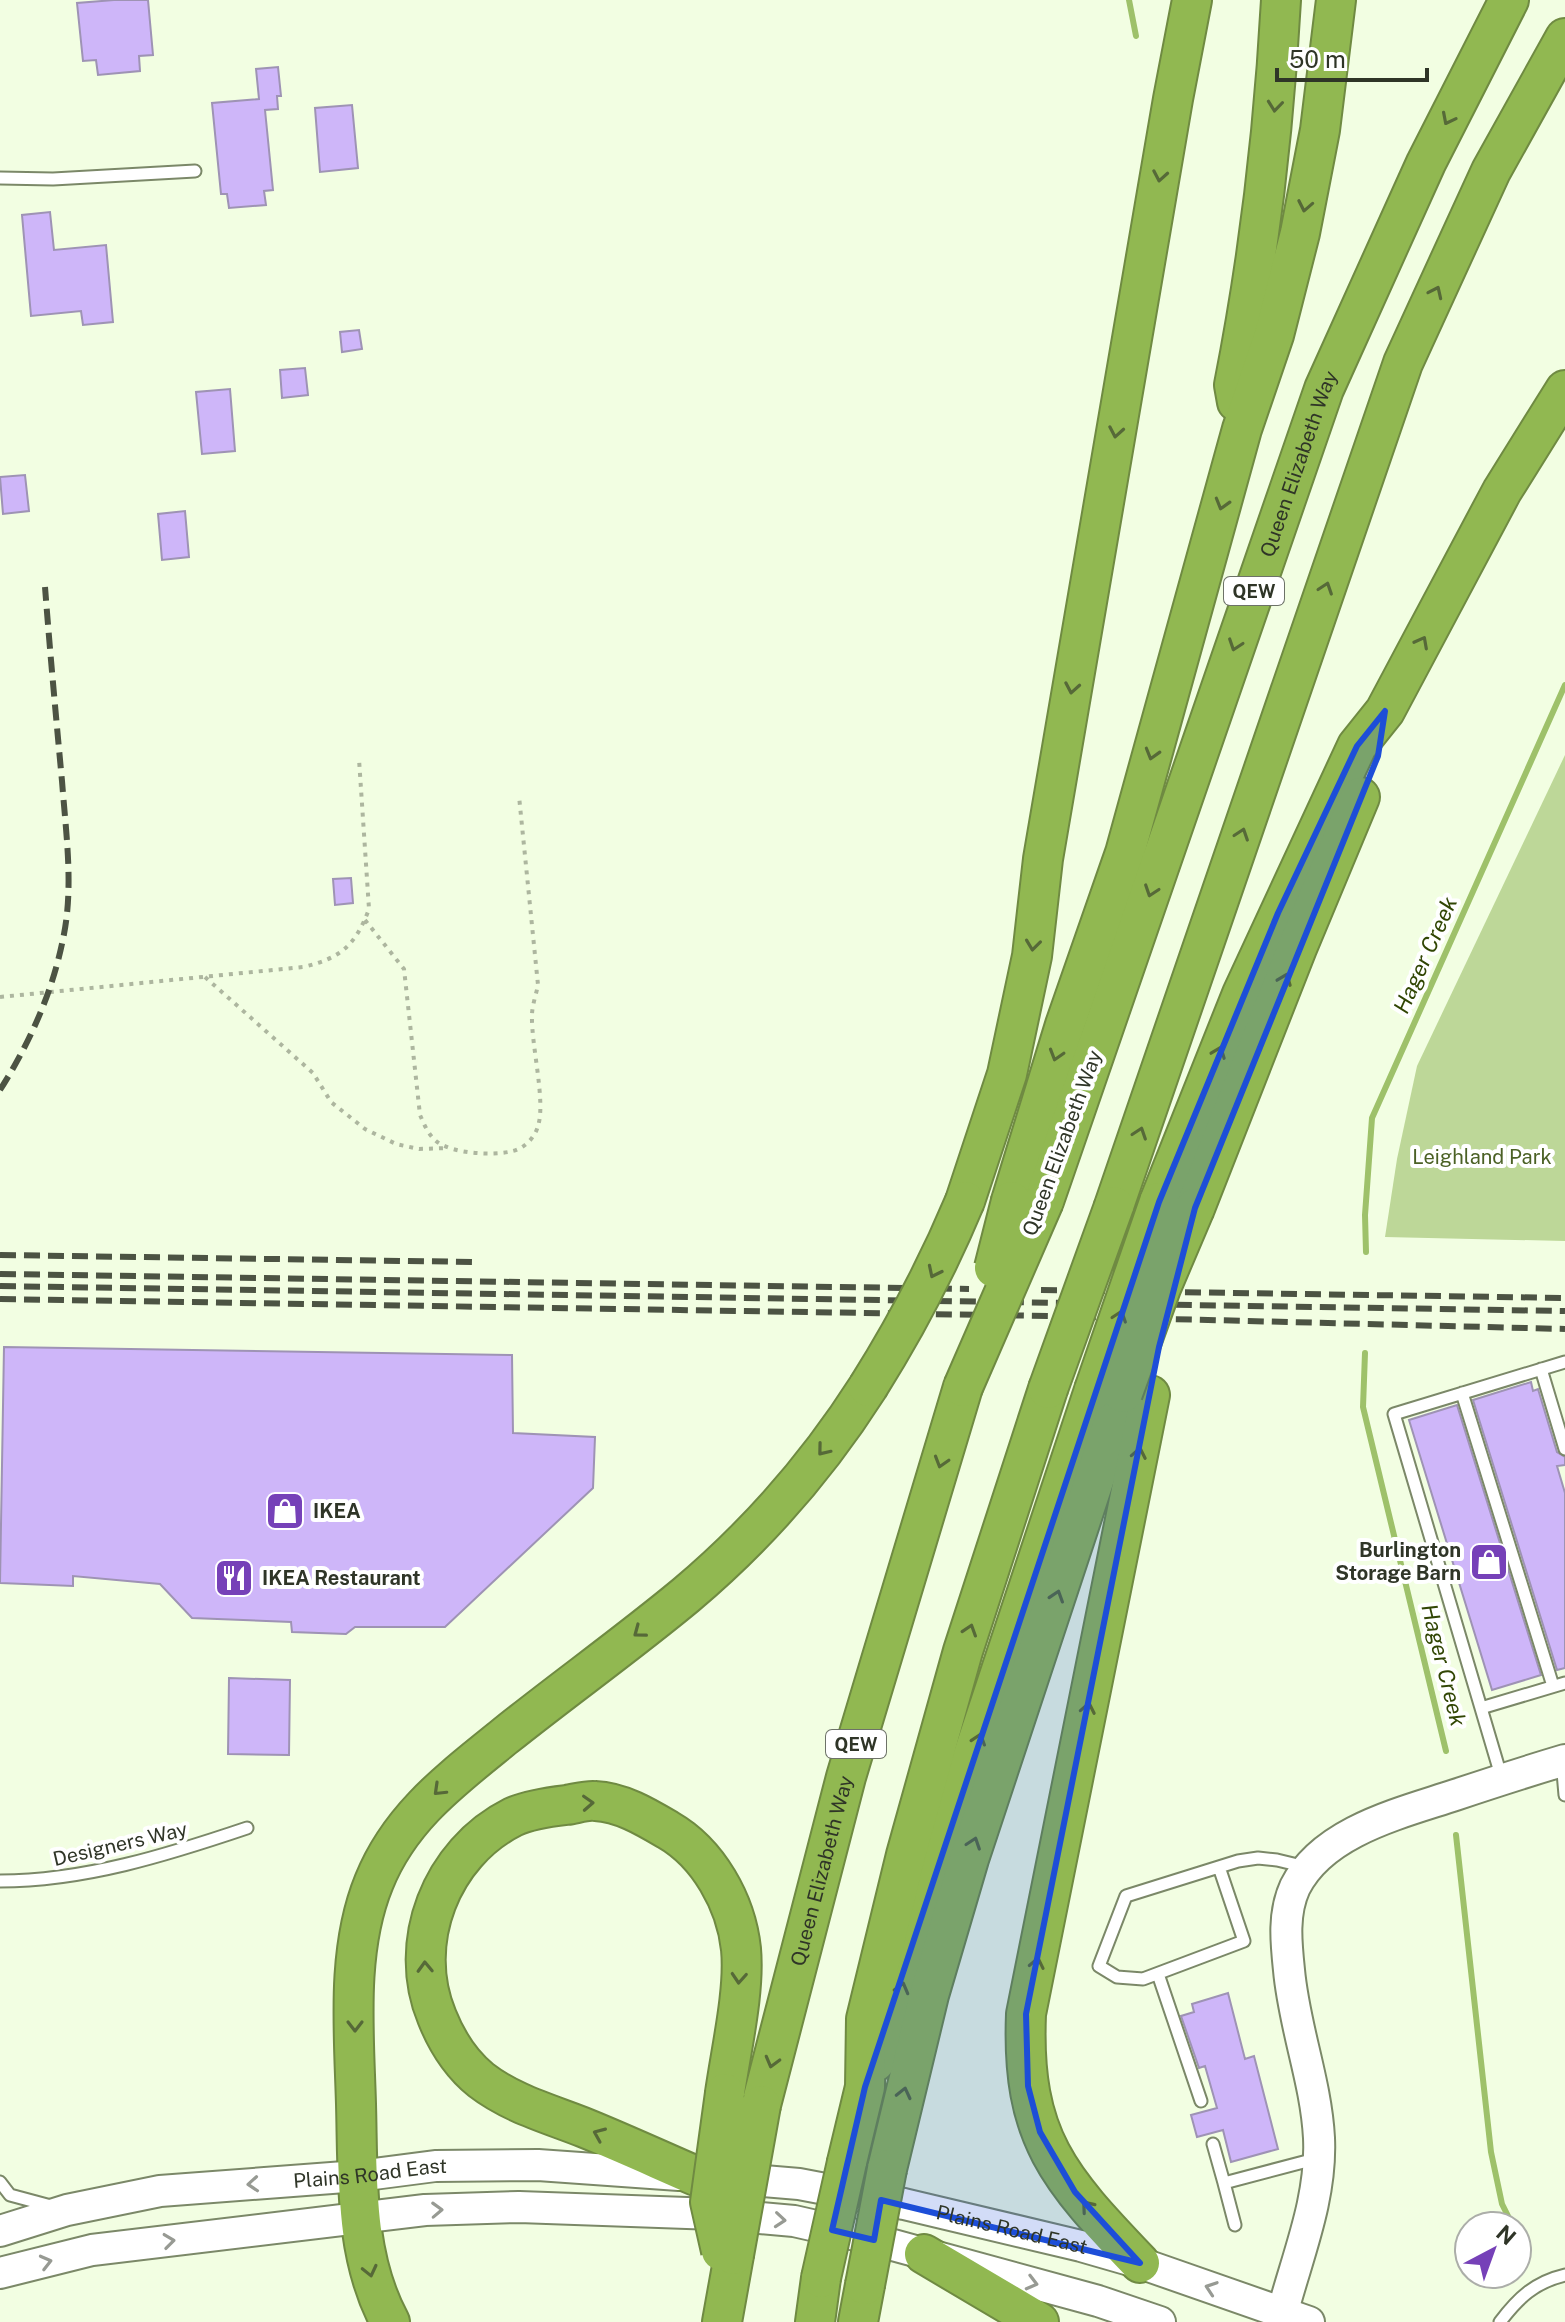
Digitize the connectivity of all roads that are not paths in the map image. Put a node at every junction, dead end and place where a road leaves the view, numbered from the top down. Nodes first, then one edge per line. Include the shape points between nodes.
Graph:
1 (1174, 0) edge
2 (1192, 0) edge
3 (1281, 0) edge
4 (1336, 0) edge
5 (1509, 0) edge
6 (1565, 38) edge
7 (1173, 99) junction
8 (195, 171) dead end
9 (0, 178) edge
10 (1565, 390) edge
11 (1242, 429) junction
12 (1028, 1201) junction
13 (1177, 1205) junction
14 (1565, 1362) edge
15 (1541, 1369) junction
16 (1123, 1393) junction
17 (1462, 1393) junction
18 (1565, 1449) edge
19 (1559, 1684) edge
20 (1481, 1708) junction
21 (1564, 1760) edge
22 (1502, 1779) junction
23 (1565, 1795) edge
24 (247, 1828) dead end
25 (1219, 1867) junction
26 (1307, 1868) junction
27 (0, 1881) edge
28 (1158, 1974) junction
29 (865, 2087) junction
30 (1201, 2101) dead end
31 (1213, 2144) dead end
32 (1318, 2158) junction
33 (358, 2176) junction
34 (696, 2176) junction
35 (0, 2182) edge
36 (1224, 2183) junction
37 (67, 2210) junction
38 (359, 2216) junction
39 (1235, 2225) dead end
40 (0, 2231) edge
41 (924, 2254) junction
42 (727, 2263) junction
43 (1140, 2263) junction
44 (0, 2273) edge
45 (1565, 2275) edge
46 (1290, 2319) edge
47 (390, 2322) edge
48 (722, 2322) edge
49 (815, 2322) edge
50 (858, 2322) edge
51 (1039, 2322) edge
52 (1160, 2322) edge
53 (1500, 2322) edge

1 - 7 highway
2 - 7 highway
3 -> 11 highway via 1265,200 1234,385
4 -> 11 highway via 1320,130 1300,233 1274,335
5 -> 12 highway, Queen Elizabeth Way / QEW via 1426,163 1324,389
29 -> 6 highway, bridge via 866,2019 906,1855 963,1651 1048,1389 1403,363 1491,171
7 -> 33 highway, bridge via 1043,859 1032,956 1007,1074 965,1201 905,1328 845,1424 790,1491 732,1553 654,1621 447,1783 394,1841 373,1884 355,1976
8 - 9 lane
13 -> 10 highway via 1297,948 1378,756 1385,711 1502,491
11 -> 12 highway via 1125,853 1065,1025
12 -> 42 highway, Queen Elizabeth Way / QEW, bridge via 963,1387 846,1777 761,2105
16 -> 13 highway, bridge
13 - 16 highway, bridge via 1159,1347
14 - 15 lane
15 - 17 lane
15 - 18 lane
29 -> 16 highway via 894,2019 940,1854
43 -> 16 highway via 1091,2212 1054,2161 1032,2106 1024,2054
50 -> 16 highway, bridge via 887,2169 929,1995
17 - 19 lane
17 - 20 lane via 1394,1414
19 - 20 lane
20 - 22 lane
21 - 22 main road, Plains Road East
21 - 23 lane
22 - 26 main road, Plains Road East via 1371,1826 1338,1842
24 - 27 lane, Designers Way via 92,1873
25 - 26 lane via 1258,1858
25 - 28 lane via 1244,1941
25 - 28 lane via 1126,1896 1099,1966 1129,1979
26 - 32 main road, Plains Road East via 1290,1898 1286,1940 1316,2113
28 - 30 lane
29 - 49 highway, bridge
31 - 36 lane
32 - 36 lane
32 - 46 main road, Plains Road East
33 - 34 main road, Plains Road East via 435,2166 538,2165
33 -> 37 main road, Plains Road East via 160,2191
33 - 38 highway
34 -> 42 highway, bridge via 532,2109 481,2080 448,2045 428,1996 425,1953 432,1914 461,1859 514,1817 596,1801 639,1813 681,1837 707,1862 725,1894 741,1948 740,1982 710,2202
34 - 43 main road, Plains Road East via 799,2184 889,2201
35 - 37 lane via 10,2195
36 - 39 lane
37 - 40 main road, Plains Road East
38 -> 41 main road, Plains Road East via 519,2207 715,2214 794,2221
44 -> 38 main road, Plains Road East via 92,2250
38 -> 47 highway via 372,2280
41 - 51 highway
41 -> 52 main road, Plains Road East
42 - 48 highway, Queen Elizabeth Way / QEW
46 -> 43 main road, Plains Road East
45 - 53 lane via 1532,2288

